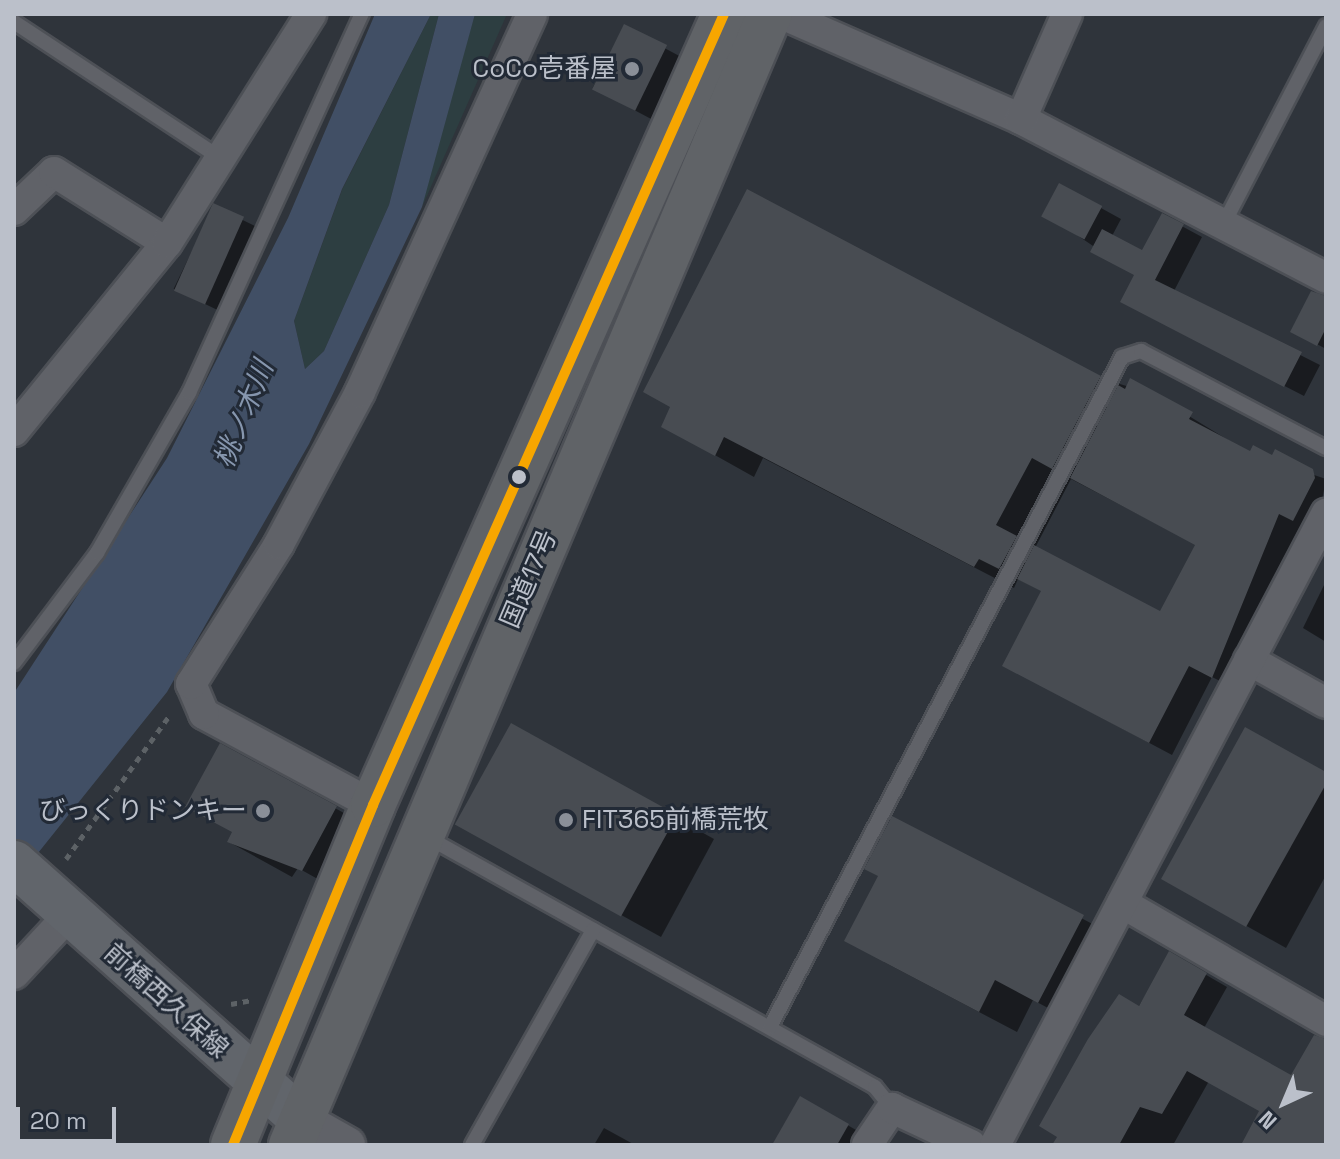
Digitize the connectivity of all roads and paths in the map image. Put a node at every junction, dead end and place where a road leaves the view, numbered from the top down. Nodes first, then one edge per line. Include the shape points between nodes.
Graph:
1 (311, 14) edge
2 (362, 14) edge
3 (532, 14) edge
4 (724, 14) edge
5 (770, 14) edge
6 (782, 14) edge
7 (1067, 14) edge
8 (14, 22) edge
9 (1326, 26) edge
10 (1021, 119) junction
11 (222, 159) junction
12 (14, 210) edge
13 (1223, 225) junction
14 (167, 243) junction
15 (1326, 278) edge
16 (14, 431) edge
17 (1326, 448) edge
18 (1326, 514) edge
19 (1249, 660) junction
20 (14, 663) edge
21 (190, 694) junction
22 (1326, 703) edge
23 (373, 805) junction
24 (420, 833) junction
25 (35, 870) edge
26 (1122, 903) junction
27 (70, 914) junction
28 (593, 930) junction
29 (14, 974) edge
30 (1326, 1021) edge
31 (770, 1027) junction
32 (258, 1083) junction
33 (892, 1108) junction
34 (296, 1132) edge
35 (233, 1145) edge
36 (347, 1145) edge
37 (472, 1145) edge
38 (867, 1145) edge
39 (971, 1145) edge
40 (995, 1145) edge

1 - 11 street
2 - 20 lane via 189,393 97,553
3 - 21 street via 360,392
4 - 23 highway, 国道17号
5 - 24 highway, 国道17号
6 - 10 street
7 - 10 street
8 - 11 lane
9 - 13 lane
10 - 13 street
11 - 14 street
12 - 14 street via 54,172
13 - 15 street
14 - 16 street
17 - 31 lane via 1141,351 1122,357
18 - 19 street
19 - 22 street
19 - 26 street
21 - 23 street via 204,714
21 - 25 path
23 - 32 highway, 国道17号
24 - 28 lane
24 - 34 highway, 国道17号
25 - 27 main road, 前橋西久保線
26 - 30 street
26 - 40 street
27 - 29 street
27 - 32 main road, 前橋西久保線
28 - 31 lane
28 - 37 lane
31 - 33 lane via 875,1087
32 - 34 main road, 前橋西久保線
32 - 35 highway, 国道17号
33 - 38 street
33 - 39 street
34 - 36 street

